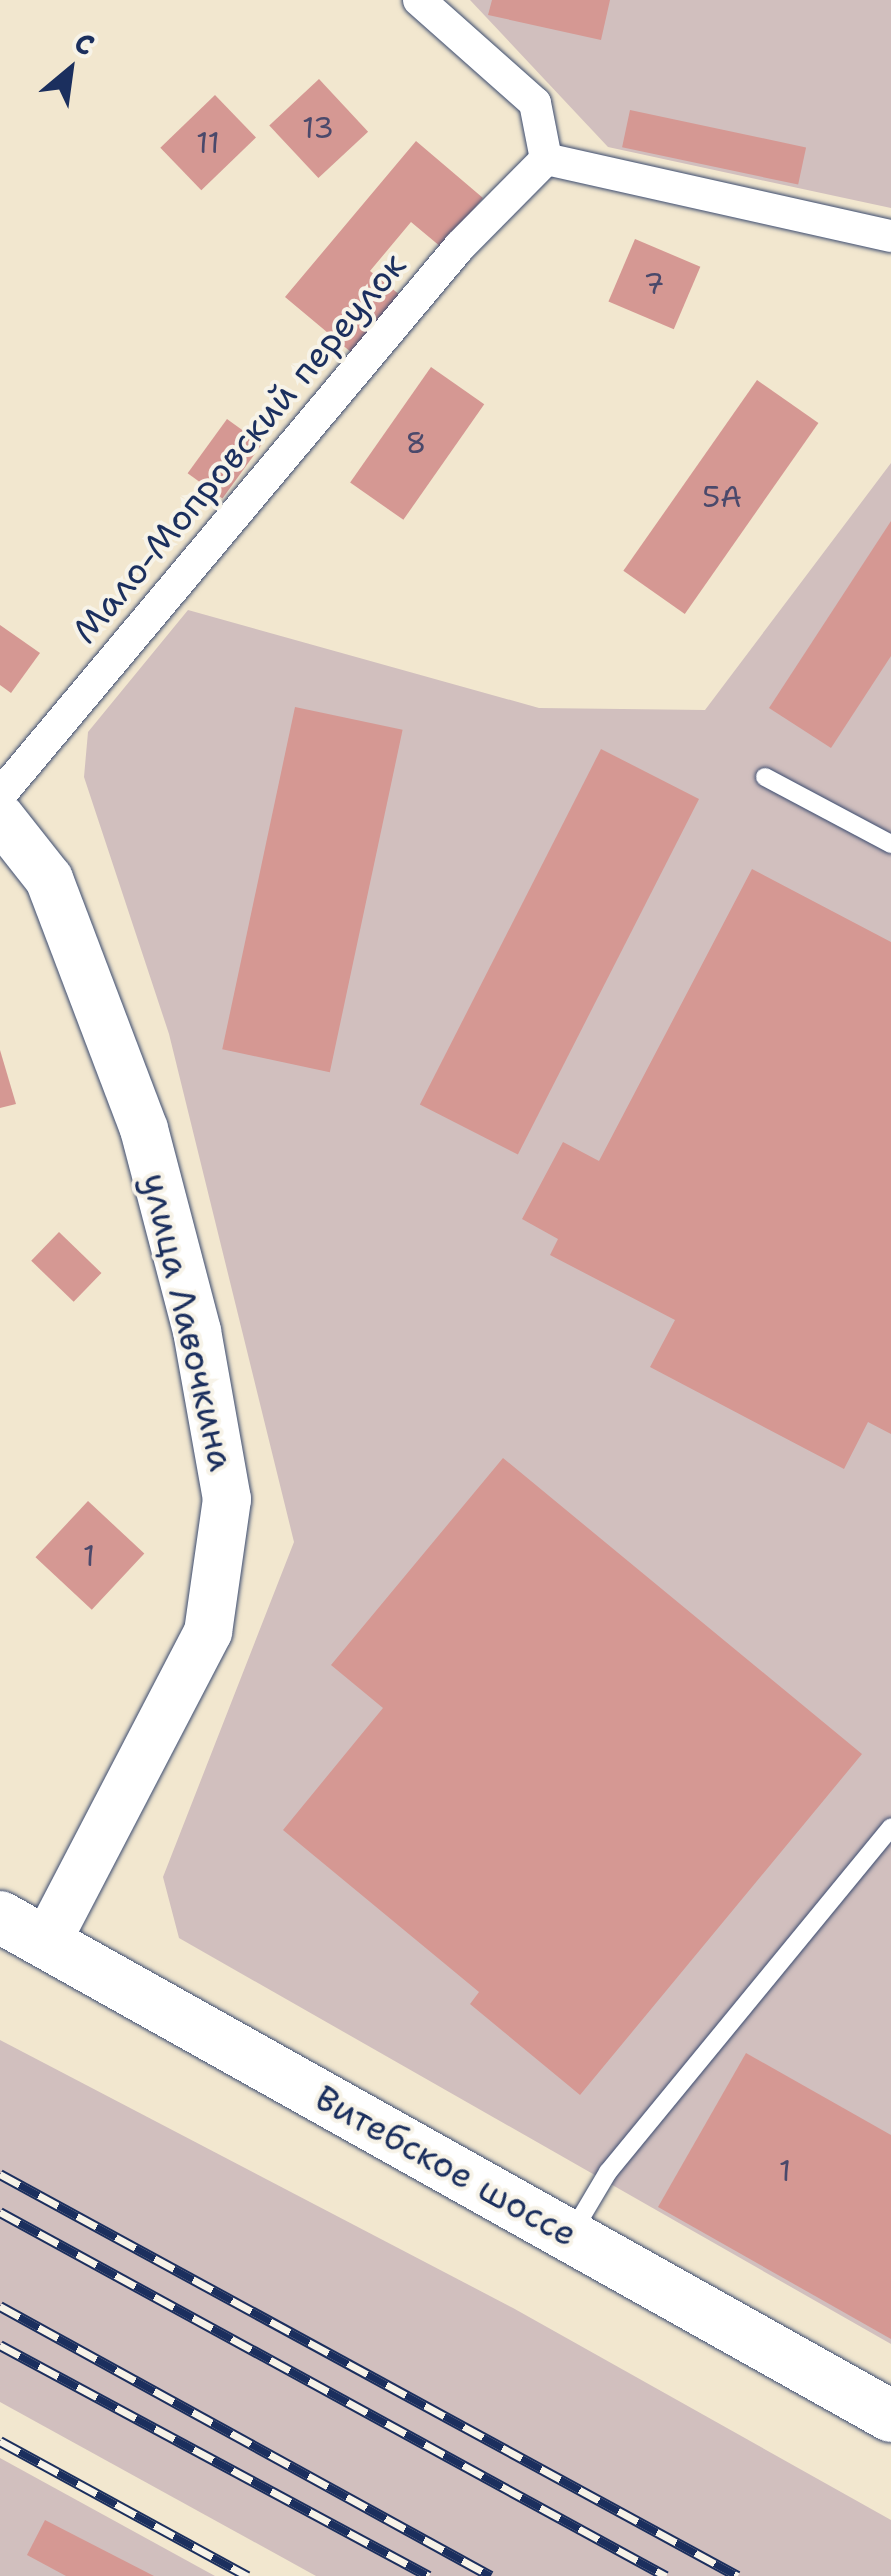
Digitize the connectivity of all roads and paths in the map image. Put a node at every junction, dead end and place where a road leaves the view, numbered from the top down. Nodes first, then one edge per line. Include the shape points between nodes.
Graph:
1 (420, 0) edge
2 (546, 159) junction
3 (891, 236) edge
4 (765, 777) dead end
5 (0, 795) edge
6 (0, 817) edge
7 (891, 844) edge
8 (891, 1827) edge
9 (0, 1917) edge
10 (47, 1941) junction
11 (571, 2236) junction
12 (891, 2416) edge

1 - 2 street via 535,103
2 - 3 street
2 - 5 street, Мало-Мопровский переулок via 460,246
4 - 7 lane
6 - 10 main road, улица Лавочкина via 49,879 144,1130 197,1331 227,1498 208,1632
8 - 11 lane via 608,2172
9 - 10 main road, Витебское шоссе
10 - 11 main road, Витебское шоссе
11 - 12 main road, Витебское шоссе

